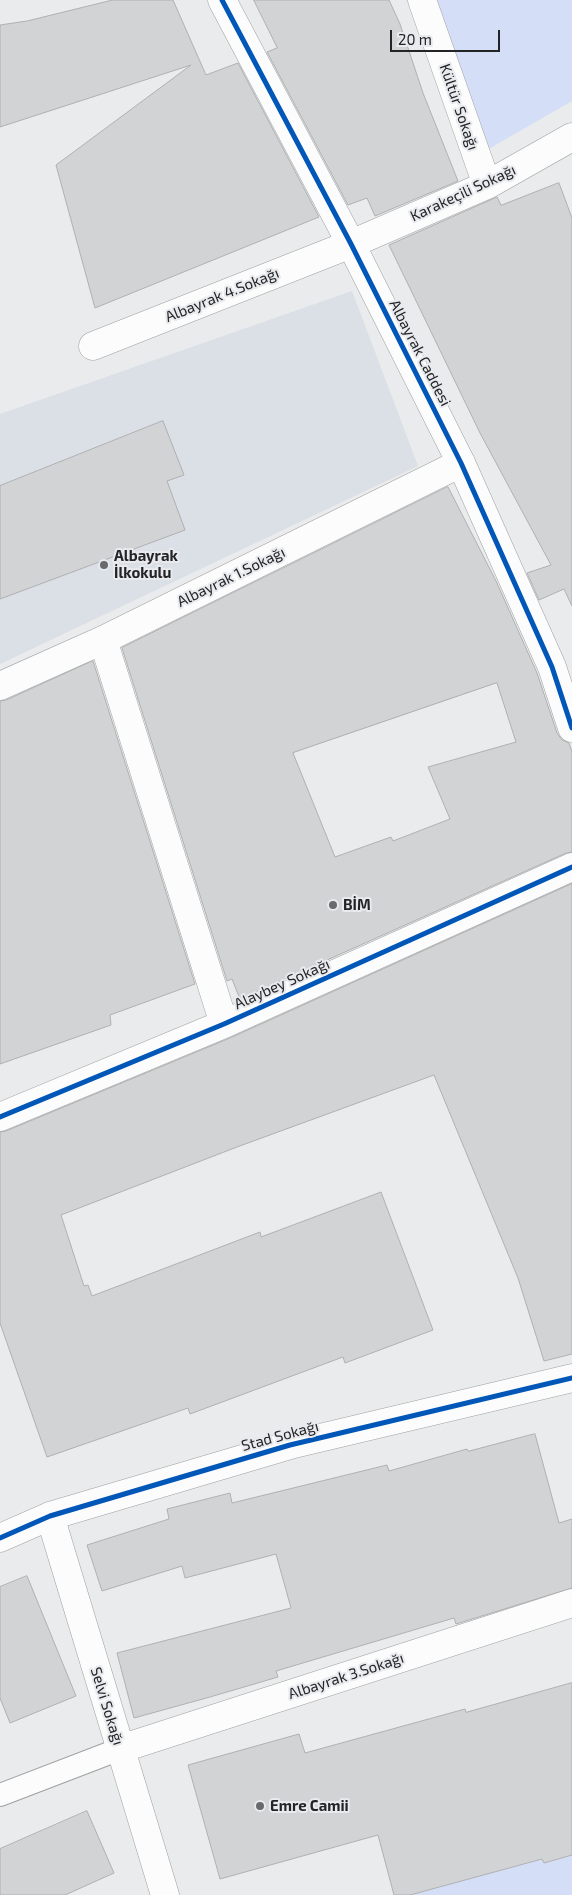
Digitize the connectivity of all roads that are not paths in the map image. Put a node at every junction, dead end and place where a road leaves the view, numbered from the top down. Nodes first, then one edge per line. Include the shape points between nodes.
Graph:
1 (222, 0) edge
2 (422, 0) edge
3 (572, 137) edge
4 (487, 185) junction
5 (351, 244) junction
6 (93, 346) dead end
7 (461, 463) junction
8 (103, 640) junction
9 (0, 686) edge
10 (572, 728) edge
11 (572, 867) edge
12 (224, 1024) junction
13 (0, 1117) edge
14 (572, 1378) edge
15 (50, 1516) junction
16 (0, 1538) edge
17 (572, 1603) edge
18 (120, 1749) junction
19 (0, 1796) edge
20 (165, 1895) edge

1 - 5 street, Albayrak Caddesi
2 - 4 street, Kültür Sokağı
3 - 4 street, Karakeçili Sokağı
4 - 5 street, Karakeçili Sokağı
5 - 6 street, Albayrak 4.Sokağı
5 - 7 street, Albayrak Caddesi
7 - 8 street, Albayrak 1.Sokağı
7 - 10 street, Albayrak Caddesi via 552,667
8 - 9 street, Albayrak 1.Sokağı
8 - 12 street
11 - 12 street, Alaybey Sokağı
12 - 13 street, Alaybey Sokağı
14 - 15 street, Stad Sokağı via 290,1445
15 - 16 street, Stad Sokağı
15 - 18 street, Selvi Sokağı
17 - 18 street, Albayrak 3.Sokağı
18 - 19 lane
18 - 20 street, Selvi Sokağı

